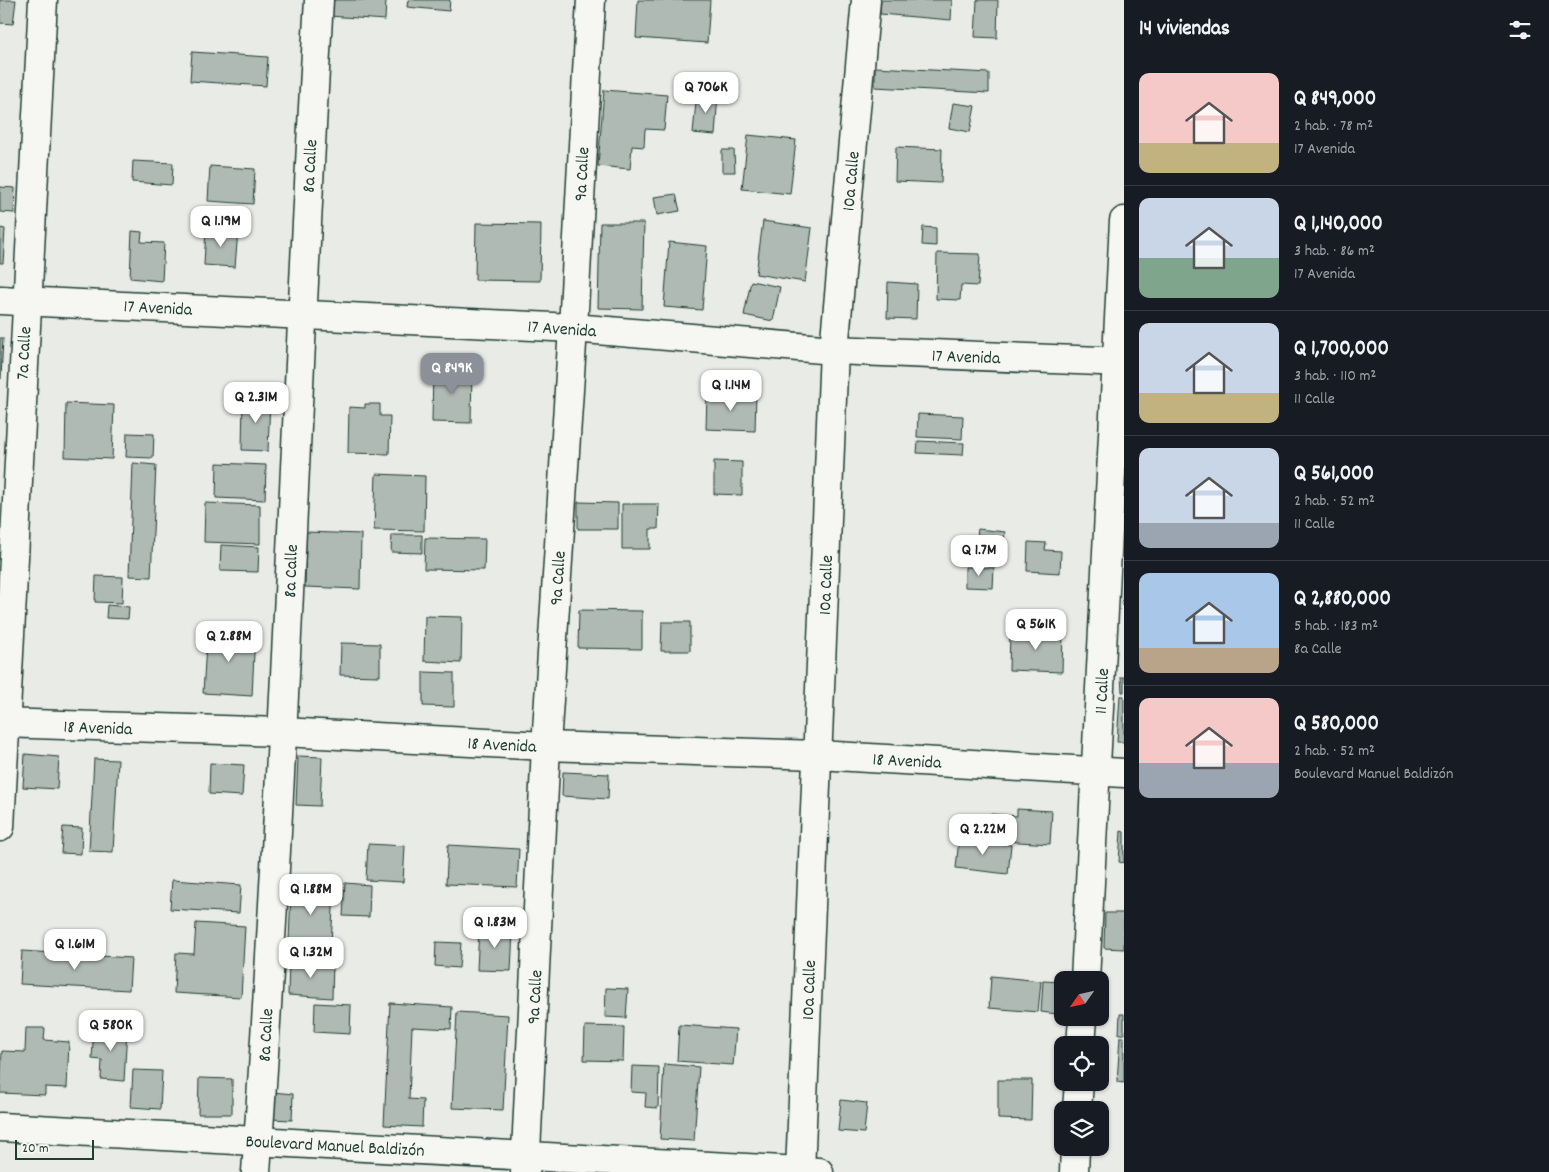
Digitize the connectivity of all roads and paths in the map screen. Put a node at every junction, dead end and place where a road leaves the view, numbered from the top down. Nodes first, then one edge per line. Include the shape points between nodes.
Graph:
1 (43, 0) edge
2 (318, 0) edge
3 (591, 0) edge
4 (866, 0) edge
5 (1124, 221) edge
6 (13, 300) edge
7 (300, 313) junction
8 (573, 328) junction
9 (834, 350) junction
10 (1121, 362) edge
11 (2, 724) edge
12 (283, 732) junction
13 (546, 746) junction
14 (818, 755) junction
15 (1097, 770) junction
16 (1124, 773) edge
17 (0, 827) edge
18 (1086, 971) edge
19 (0, 1127) edge
20 (258, 1141) junction
21 (1075, 1156) edge
22 (526, 1164) edge
23 (256, 1172) edge
24 (806, 1172) edge
25 (1074, 1172) edge

1 - 6 street, 7a Calle
2 - 7 street, 8a Calle
3 - 8 street, 9a Calle
4 - 9 street, 10a Calle
5 - 10 street, 11 Calle
6 - 7 street, 17 Avenida
6 - 11 street, 7a Calle
7 - 8 street, 17 Avenida
7 - 12 street, 8a Calle
8 - 9 street, 17 Avenida
8 - 13 street, 9a Calle
9 - 10 street, 17 Avenida
9 - 14 street, 10a Calle
10 - 15 street, 11 Calle
11 - 12 street, 18 Avenida
11 - 17 street, 7a Calle
12 - 13 street, 18 Avenida
12 - 20 street, 8a Calle
13 - 14 street, 18 Avenida
13 - 22 street, 9a Calle
14 - 15 street, 18 Avenida
14 - 24 street, 10a Calle
15 - 16 street, 18 Avenida
15 - 18 street, 11 Calle
19 - 20 street, Boulevard Manuel Baldizón
20 - 22 street, Boulevard Manuel Baldizón
20 - 23 street
21 - 25 street
22 - 24 street, Boulevard Manuel Baldizón

